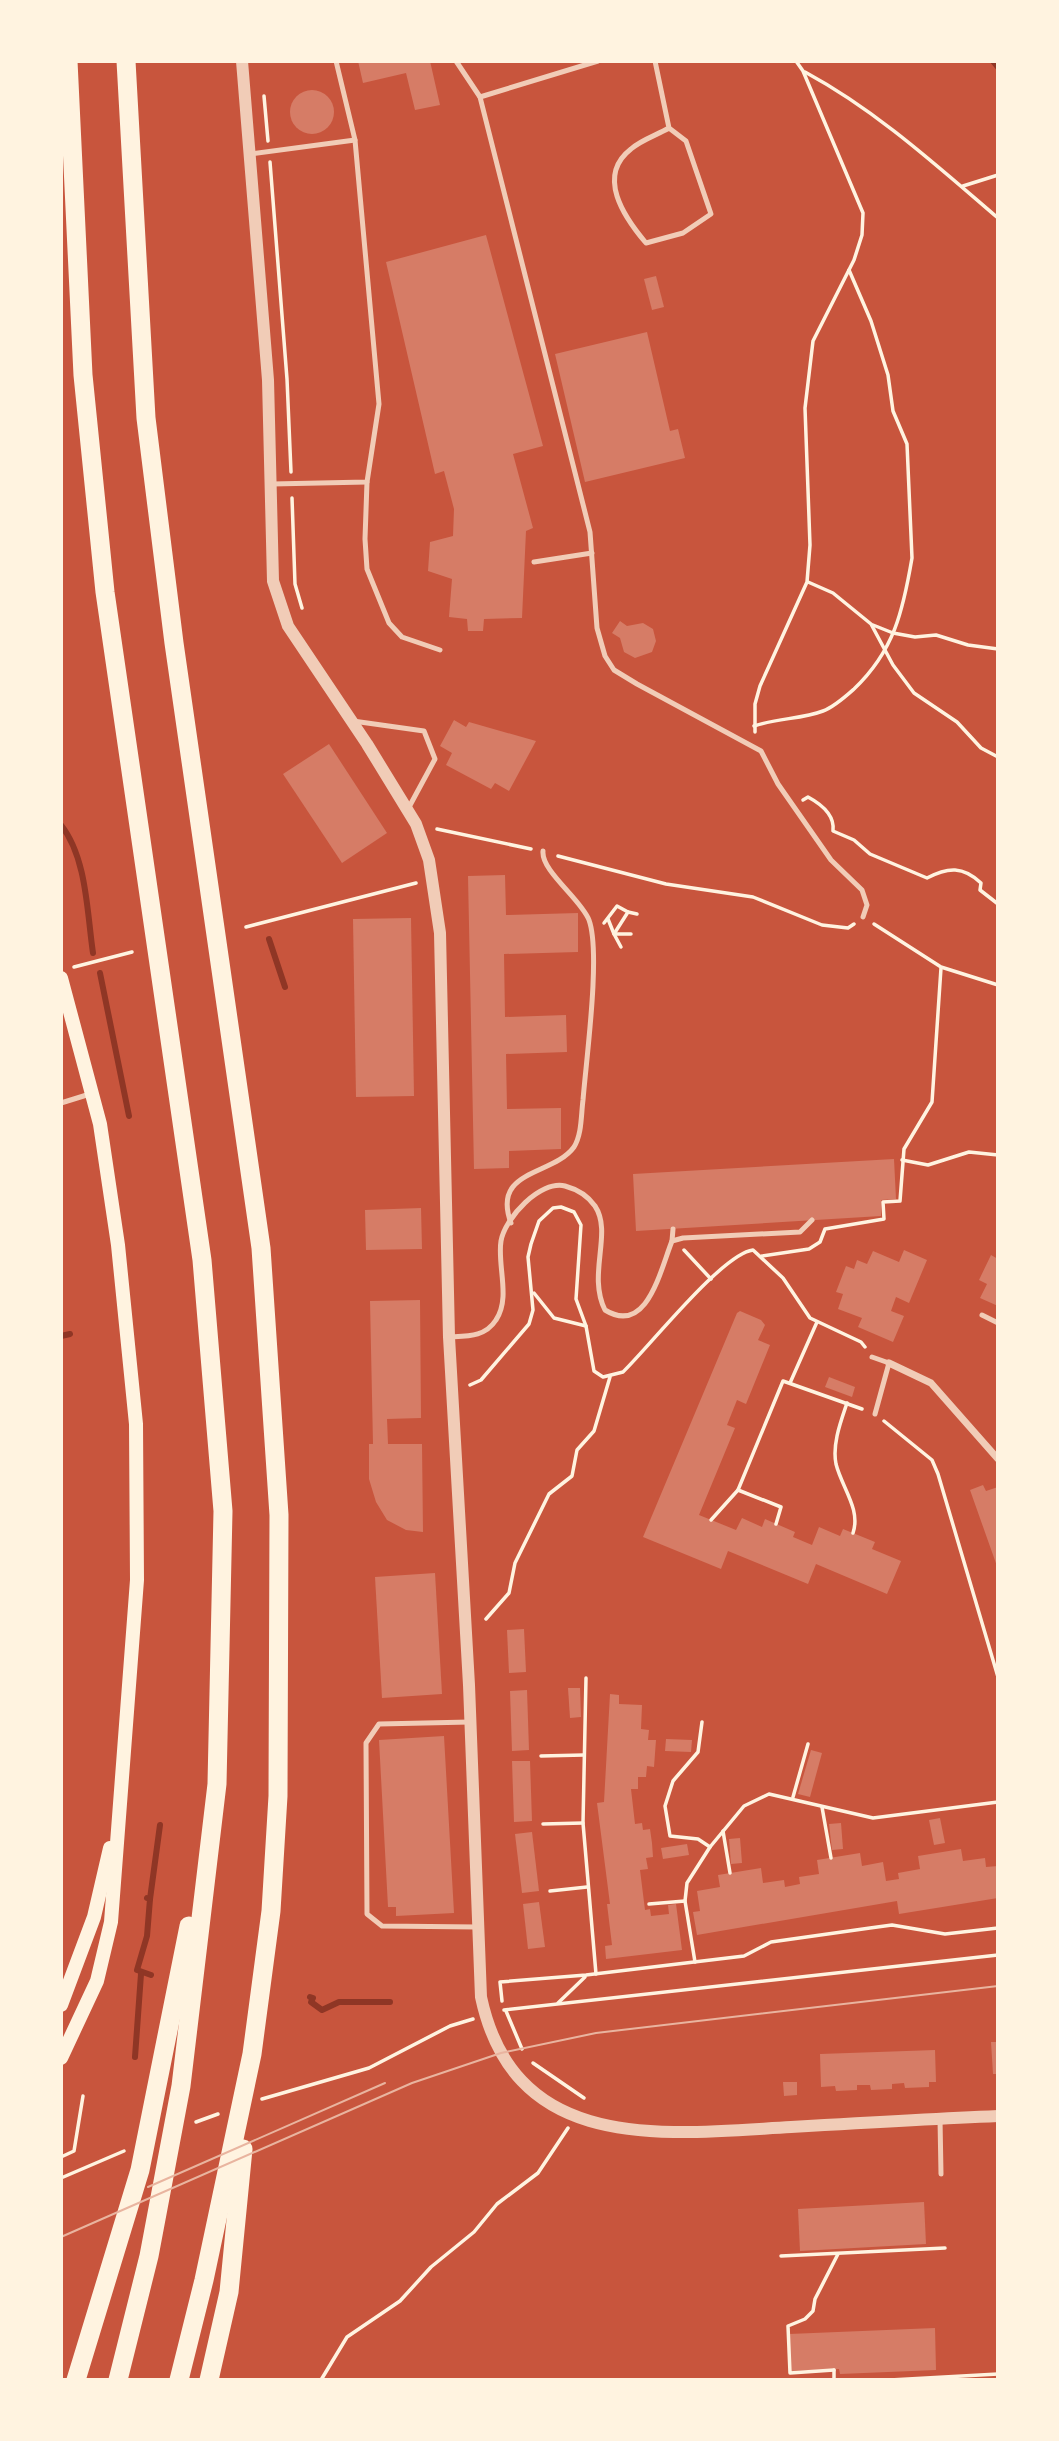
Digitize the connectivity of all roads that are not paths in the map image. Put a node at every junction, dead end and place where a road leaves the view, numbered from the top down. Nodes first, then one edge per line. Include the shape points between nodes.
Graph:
1 (68, 61) edge
2 (126, 61) edge
3 (242, 61) edge
4 (336, 61) edge
5 (456, 61) edge
6 (598, 61) edge
7 (655, 61) edge
8 (480, 97) junction
9 (669, 128) junction
10 (355, 140) junction
11 (251, 154) junction
12 (367, 482) junction
13 (272, 484) junction
14 (593, 554) junction
15 (534, 562) dead end
16 (440, 650) dead end
17 (350, 721) junction
18 (408, 810) junction
19 (543, 851) road end
20 (863, 917) road end
21 (61, 978) edge
22 (93, 1093) junction
23 (61, 1103) edge
24 (812, 1220) dead end
25 (511, 1223) junction
26 (673, 1229) dead end
27 (672, 1241) junction
28 (982, 1315) dead end
29 (998, 1323) edge
30 (449, 1337) junction
31 (872, 1357) dead end
32 (889, 1363) junction
33 (875, 1414) road end
34 (998, 1459) edge
35 (470, 1722) junction
36 (217, 1784) junction
37 (121, 1796) junction
38 (477, 1927) junction
39 (61, 2005) edge
40 (252, 2053) junction
41 (61, 2058) edge
42 (998, 2116) edge
43 (940, 2119) junction
44 (941, 2174) dead end
45 (76, 2380) edge
46 (118, 2380) edge
47 (179, 2380) edge
48 (209, 2380) edge

1 - 36 highway via 83,375 105,592 203,1274 223,1511
2 - 40 highway via 146,418 261,1248 279,1515 278,1796 271,1911
3 - 11 street
4 - 10 lane
5 - 8 lane
6 - 8 lane
7 - 9 lane
8 - 14 lane
9 - 9 lane via 686,141 711,214 683,233 646,243 630,225 612,183 614,170 632,148
10 - 11 lane
10 - 12 lane via 379,404
11 - 13 street
12 - 13 lane
12 - 16 lane via 368,569 388,623 402,637
13 - 17 street via 272,581 288,626
14 - 15 lane
14 - 20 lane via 597,628 614,670 761,751 831,860 862,890 867,905
17 - 18 street
17 - 18 lane via 424,731 435,759
18 - 30 street via 429,860 440,933
19 - 25 lane via 546,866 588,919 593,939 589,1026 578,1138 561,1158 516,1183 507,1199
21 - 22 main road
22 - 23 lane
22 - 37 main road via 118,1245 136,1424 137,1580
24 - 27 lane via 800,1232
25 - 27 lane via 534,1194 558,1184 585,1196 595,1206 602,1230 596,1267 600,1299 605,1310 623,1319 645,1304
25 - 30 lane via 501,1240 499,1317 488,1331
26 - 27 lane
28 - 29 lane
30 - 35 street
31 - 32 lane
32 - 33 lane
32 - 34 street via 931,1383
35 - 38 street
35 - 38 lane via 379,1724 366,1743 367,1914 382,1926
36 - 45 highway via 139,2170
36 - 46 highway via 181,2085 149,2256
37 - 39 main road via 94,1917
37 - 41 main road via 111,1922 97,1981
38 - 43 street via 485,2014 509,2066 524,2083 574,2117 615,2129 674,2133
40 - 47 highway
40 - 48 highway via 229,2292
42 - 43 street
43 - 44 lane

